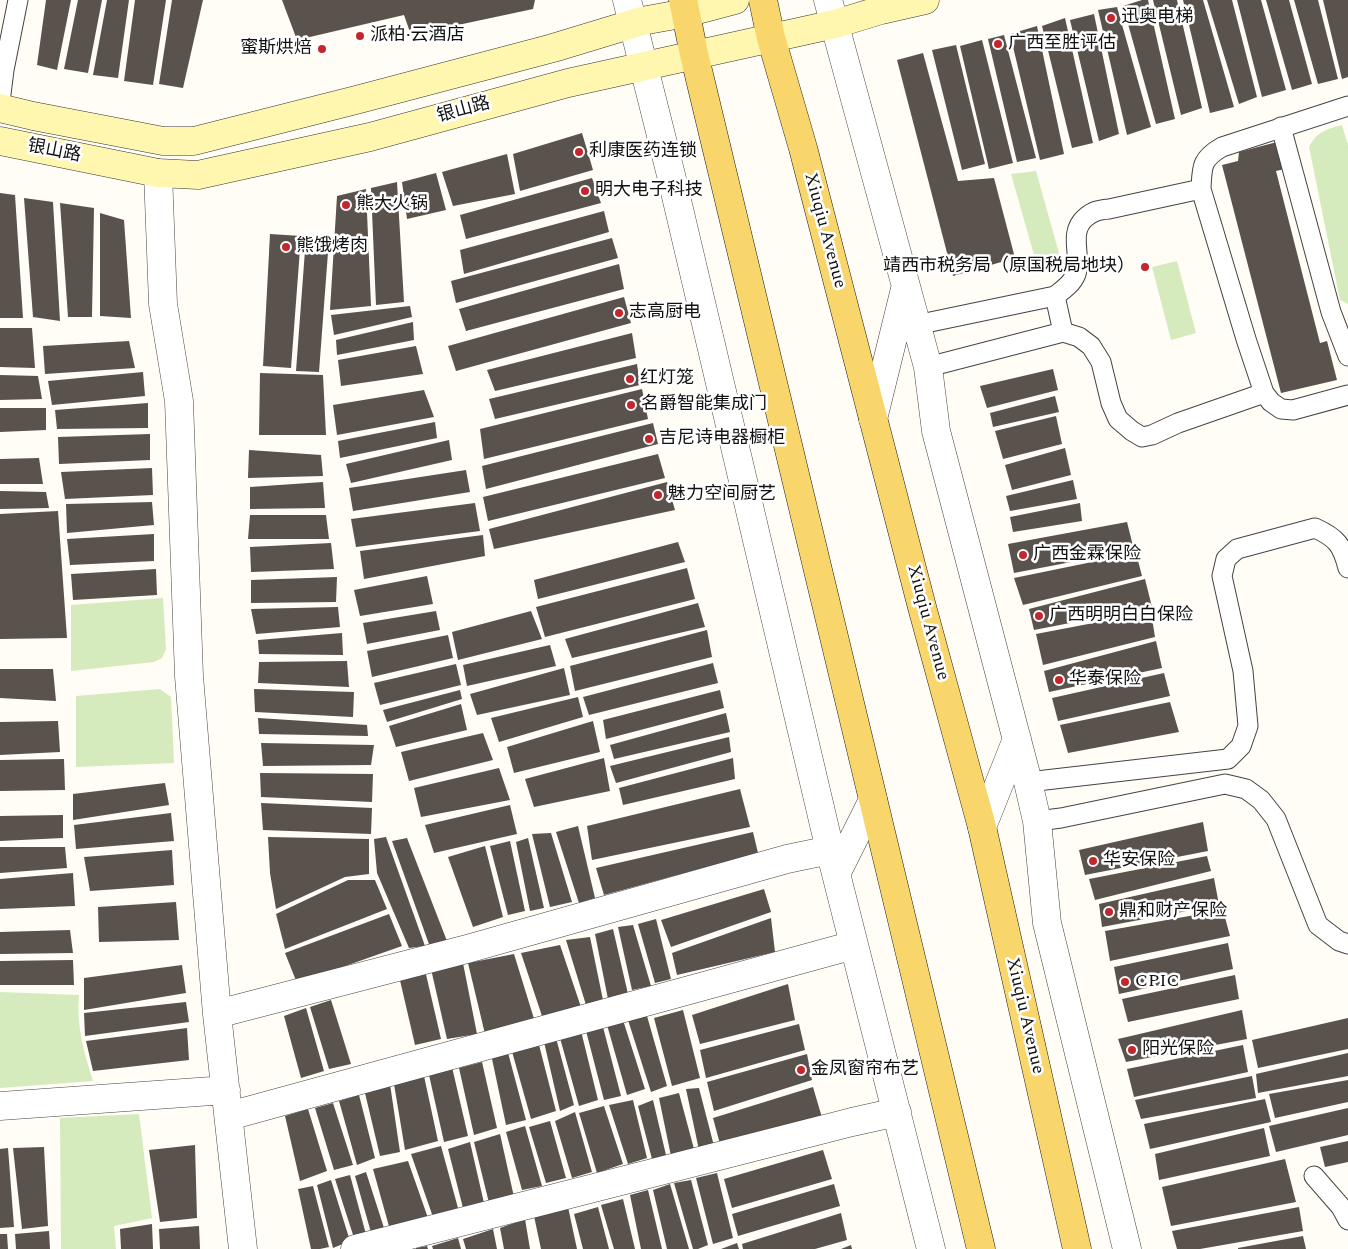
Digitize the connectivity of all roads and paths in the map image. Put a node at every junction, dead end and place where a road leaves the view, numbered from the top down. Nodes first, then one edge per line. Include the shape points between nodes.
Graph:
1 (18, 0) edge
2 (734, 0) edge
3 (763, 0) edge
4 (925, 0) edge
5 (685, 6) edge
6 (832, 12) edge
7 (629, 13) edge
8 (771, 38) junction
9 (694, 54) junction
10 (644, 68) junction
11 (0, 102) edge
12 (1348, 106) edge
13 (0, 108) edge
14 (1281, 127) junction
15 (0, 142) edge
16 (158, 173) junction
17 (1201, 189) junction
18 (906, 287) junction
19 (1054, 296) junction
20 (916, 325) junction
21 (1063, 332) junction
22 (1348, 356) edge
23 (928, 367) junction
24 (1264, 393) junction
25 (1348, 395) edge
26 (873, 419) junction
27 (1348, 568) edge
28 (1017, 739) junction
29 (1028, 782) junction
30 (873, 800) junction
31 (1037, 821) junction
32 (982, 827) junction
33 (833, 862) junction
34 (1348, 944) edge
35 (854, 945) junction
36 (217, 1014) junction
37 (228, 1103) junction
38 (0, 1106) edge
39 (897, 1112) junction
40 (1314, 1176) dead end
41 (1348, 1220) edge
42 (977, 1245) edge
43 (243, 1249) edge
44 (355, 1249) edge
45 (931, 1249) edge
46 (1077, 1249) edge
47 (1127, 1249) edge

1 - 11 lane
2 - 5 main road, 银山路
3 - 8 main road, Xiuqiu Avenue
4 - 6 main road, 银山路 via 881,10
5 - 7 main road, 银山路 via 642,21
5 - 9 main road
6 - 8 main road, 银山路
6 - 18 street
7 - 10 street
7 - 13 main road, 银山路 via 525,56 194,141 163,141
8 - 9 main road, 银山路
8 - 26 main road, Xiuqiu Avenue
9 - 10 main road, 银山路
9 - 30 main road
10 - 16 main road, 银山路 via 568,83 370,137 198,175
10 - 33 street
12 - 14 lane
14 - 17 lane via 1211,153 1204,162
14 - 22 lane via 1331,312
15 - 16 main road, 银山路
16 - 36 street via 163,304 179,401 189,676
17 - 19 lane via 1095,210 1081,222 1076,236 1076,273 1068,286
17 - 24 lane
18 - 20 street
18 - 26 street
19 - 20 lane
19 - 21 lane
20 - 23 street
21 - 23 lane
21 - 24 lane via 1079,337 1091,346 1101,362 1118,419 1142,437
23 - 28 street via 936,431
24 - 25 lane via 1281,409 1293,410
26 - 32 main road, Xiuqiu Avenue
27 - 29 lane via 1344,550 1332,536 1315,528 1237,549 1226,559 1222,576 1243,671 1248,726 1242,746 1228,759
28 - 29 street
28 - 32 street
29 - 31 street
30 - 33 street
30 - 42 main road
31 - 34 lane via 1225,784 1246,789 1276,819 1318,925
31 - 47 street via 1047,923
32 - 46 main road, Xiuqiu Avenue
33 - 35 street
33 - 36 street via 787,859 467,949
35 - 37 street
35 - 39 street
36 - 37 street
37 - 38 street
37 - 43 street
39 - 44 street
39 - 45 street
40 - 41 lane

